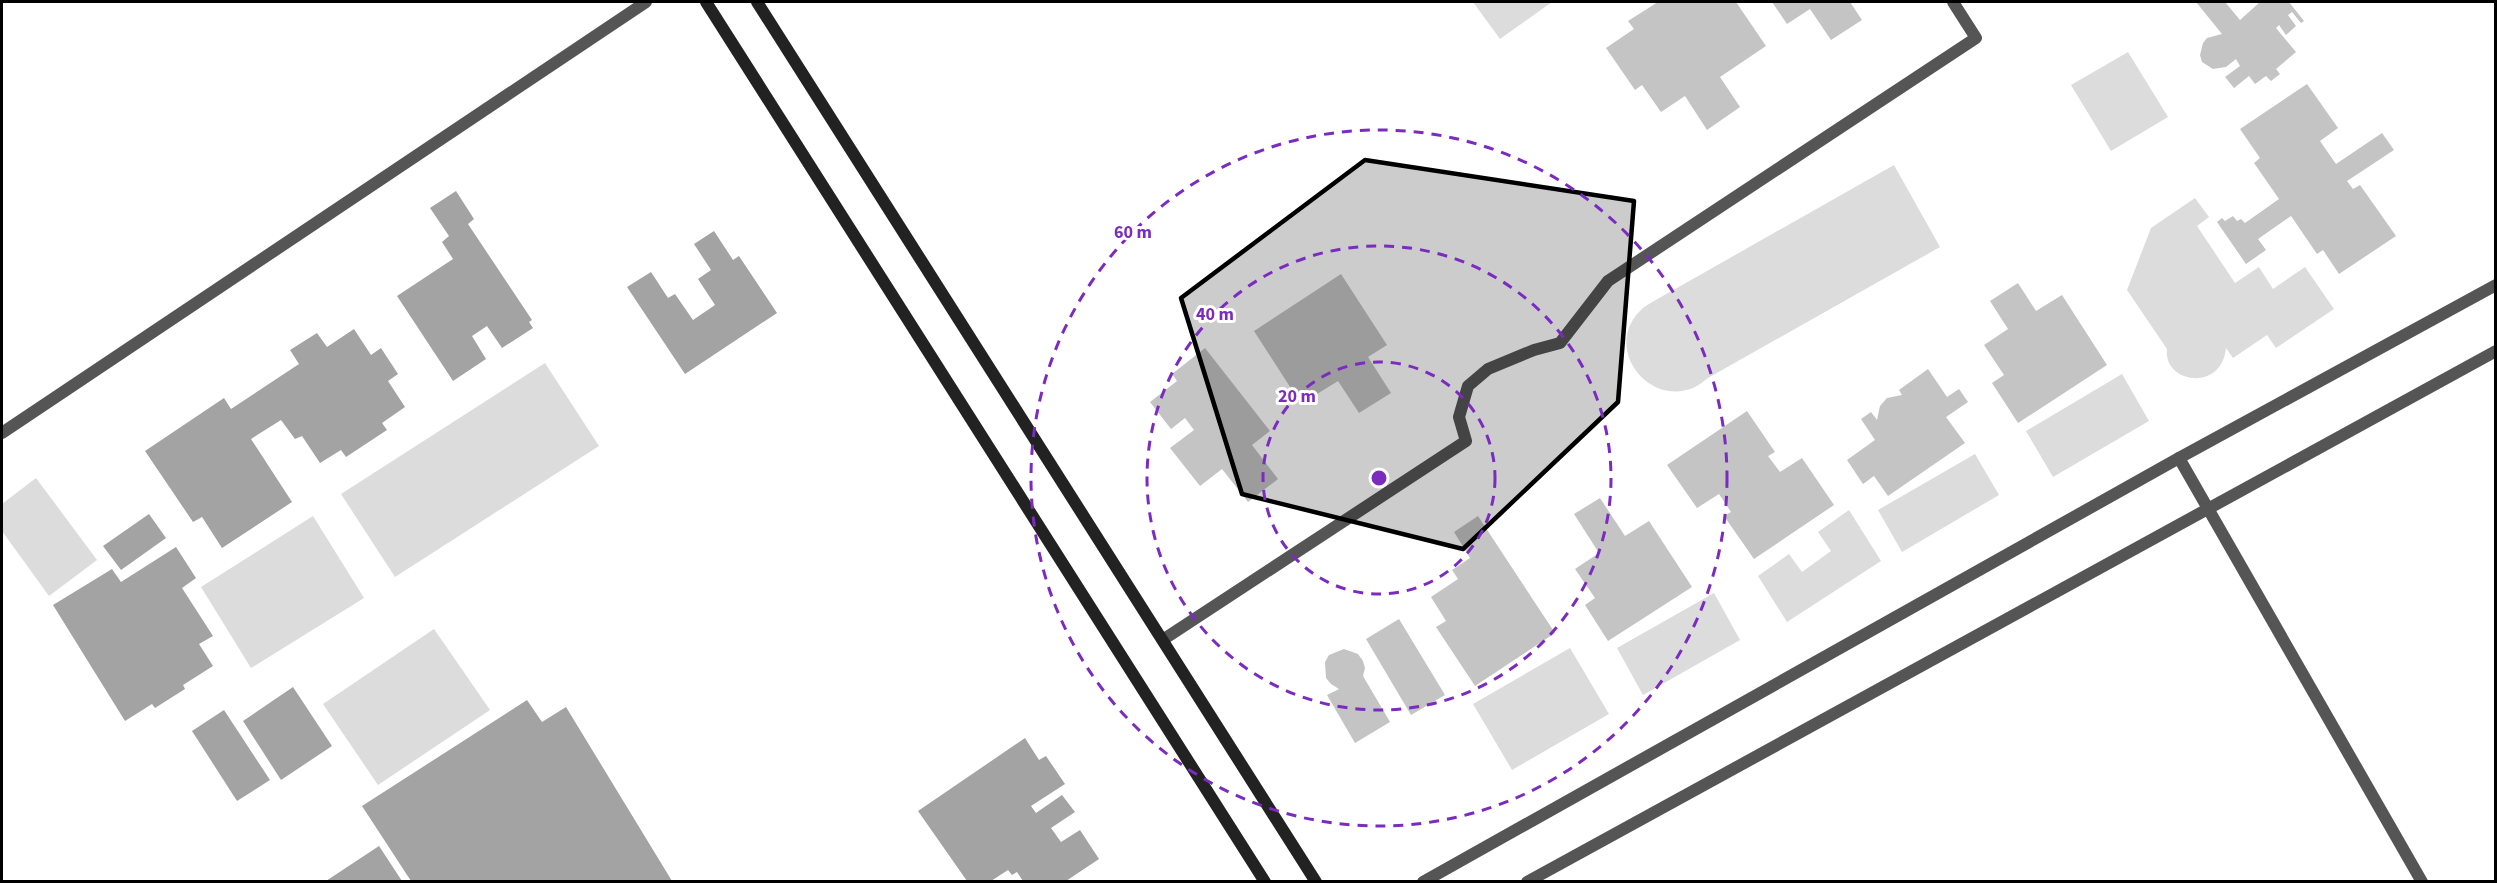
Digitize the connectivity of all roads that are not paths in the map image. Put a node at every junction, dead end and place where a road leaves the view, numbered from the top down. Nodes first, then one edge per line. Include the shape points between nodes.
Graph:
1 (646, 2) edge
2 (706, 2) edge
3 (757, 2) edge
4 (1953, 2) edge
5 (2496, 285) edge
6 (2496, 351) edge
7 (2, 433) edge
8 (2179, 458) junction
9 (2209, 510) junction
10 (1164, 639) junction
11 (1265, 882) edge
12 (1316, 882) edge
13 (1423, 882) edge
14 (1527, 882) edge
15 (2422, 882) edge

1 - 7 street
2 - 11 main road
3 - 10 main road
4 - 10 street via 1976,38 1608,281 1560,343 1488,369 1468,386 1459,417 1466,441
5 - 8 street
6 - 9 street
8 - 9 street
8 - 13 street
9 - 14 street
9 - 15 street
10 - 12 main road

